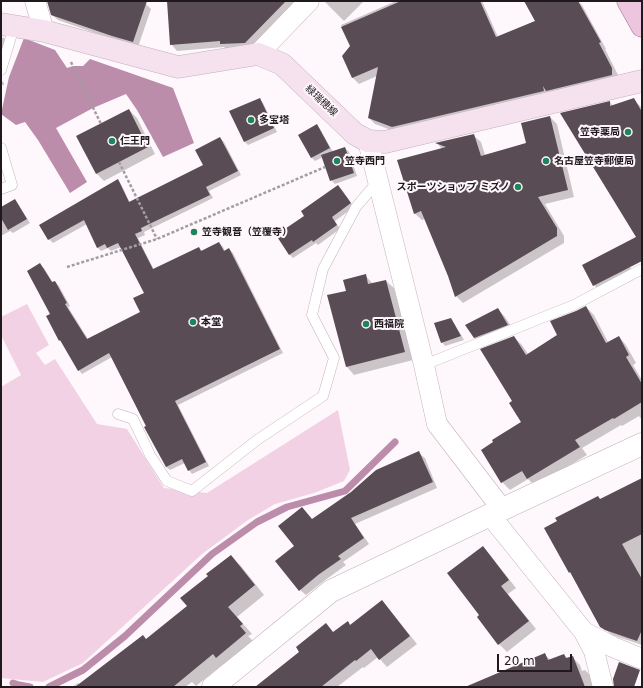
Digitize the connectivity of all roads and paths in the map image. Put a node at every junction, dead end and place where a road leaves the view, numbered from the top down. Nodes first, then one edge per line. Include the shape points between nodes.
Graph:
1 (35, 1) edge
2 (309, 1) edge
3 (628, 1) edge
4 (7, 26) edge
5 (642, 26) edge
6 (44, 31) junction
7 (258, 54) junction
8 (73, 66) dead end
9 (1, 70) edge
10 (642, 80) edge
11 (101, 124) dead end
12 (368, 141) junction
13 (1, 148) edge
14 (119, 162) dead end
15 (325, 166) dead end
16 (378, 181) junction
17 (1, 189) edge
18 (156, 239) junction
19 (67, 267) dead end
20 (642, 269) edge
21 (424, 364) junction
22 (118, 414) dead end
23 (642, 444) edge
24 (496, 512) junction
25 (584, 632) junction
26 (642, 659) edge
27 (213, 687) edge
28 (603, 687) edge

1 - 6 street
2 - 7 street
3 - 5 main road
4 - 6 main road
4 - 9 lane
6 - 7 main road via 178,67
7 - 12 main road, 緑瑞穂線 via 282,64 355,134
8 - 11 path
10 - 12 main road via 385,142
12 - 16 street
13 - 17 lane via 12,184
14 - 18 path
15 - 18 path
16 - 21 street
16 - 22 lane via 356,207 322,269 312,315 334,358 323,396 257,440 192,491 167,481 150,455 133,419
18 - 19 path
20 - 21 lane via 574,305
21 - 24 street via 437,424
23 - 24 street
24 - 25 street
24 - 27 street via 331,591
25 - 26 street
25 - 28 street via 594,651

